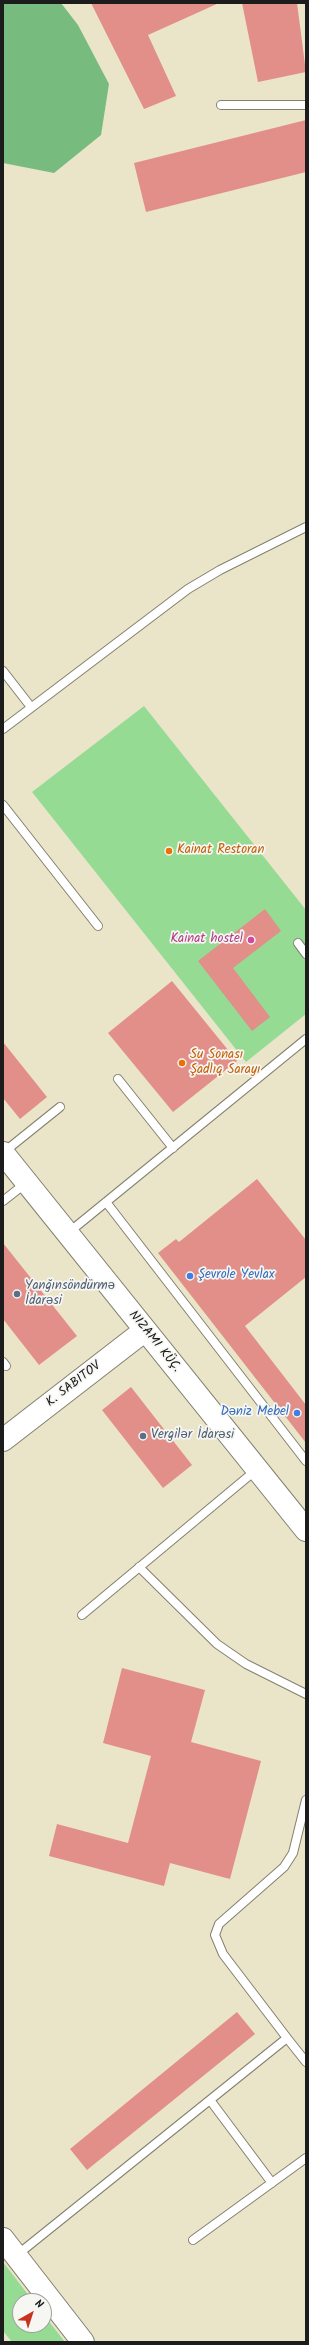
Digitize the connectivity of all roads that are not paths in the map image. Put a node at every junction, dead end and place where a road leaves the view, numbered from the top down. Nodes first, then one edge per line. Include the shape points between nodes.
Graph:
1 (221, 105) dead end
2 (306, 105) edge
3 (306, 527) edge
4 (3, 671) edge
5 (31, 707) junction
6 (3, 729) edge
7 (3, 805) edge
8 (98, 926) dead end
9 (298, 943) dead end
10 (306, 954) edge
11 (306, 1039) edge
12 (118, 1079) dead end
13 (60, 1107) dead end
14 (173, 1148) junction
15 (3, 1152) edge
16 (26, 1182) junction
17 (3, 1201) edge
18 (106, 1202) junction
19 (67, 1234) junction
20 (144, 1331) junction
21 (3, 1440) edge
22 (306, 1461) edge
23 (257, 1470) junction
24 (306, 1530) edge
25 (139, 1567) junction
26 (82, 1615) dead end
27 (306, 1694) edge
28 (306, 1800) edge
29 (287, 2038) junction
30 (306, 2062) edge
31 (210, 2100) junction
32 (306, 2158) edge
33 (272, 2183) junction
34 (3, 2239) edge
35 (193, 2240) dead end
36 (16, 2256) junction
37 (83, 2342) edge

1 - 2 lane
3 - 5 lane via 188,589
4 - 5 lane
5 - 6 lane
7 - 8 lane
9 - 10 lane
11 - 14 lane
12 - 14 lane
13 - 15 lane
14 - 18 lane
15 - 16 main road, NIZAMI KÜÇ.
16 - 17 lane
16 - 19 main road, NIZAMI KÜÇ.
18 - 19 lane
18 - 22 lane
19 - 20 main road, NIZAMI KÜÇ.
20 - 21 main road, K. SABITOV
20 - 23 main road, NIZAMI KÜÇ.
23 - 24 main road, NIZAMI KÜÇ.
23 - 25 lane
25 - 26 lane
25 - 27 lane via 217,1644 246,1664
28 - 29 lane via 293,1853 284,1867 219,1924 216,1935 223,1954
29 - 30 lane
29 - 31 lane
31 - 33 lane
31 - 36 lane
32 - 33 lane
33 - 35 lane
34 - 36 main road
36 - 37 main road

